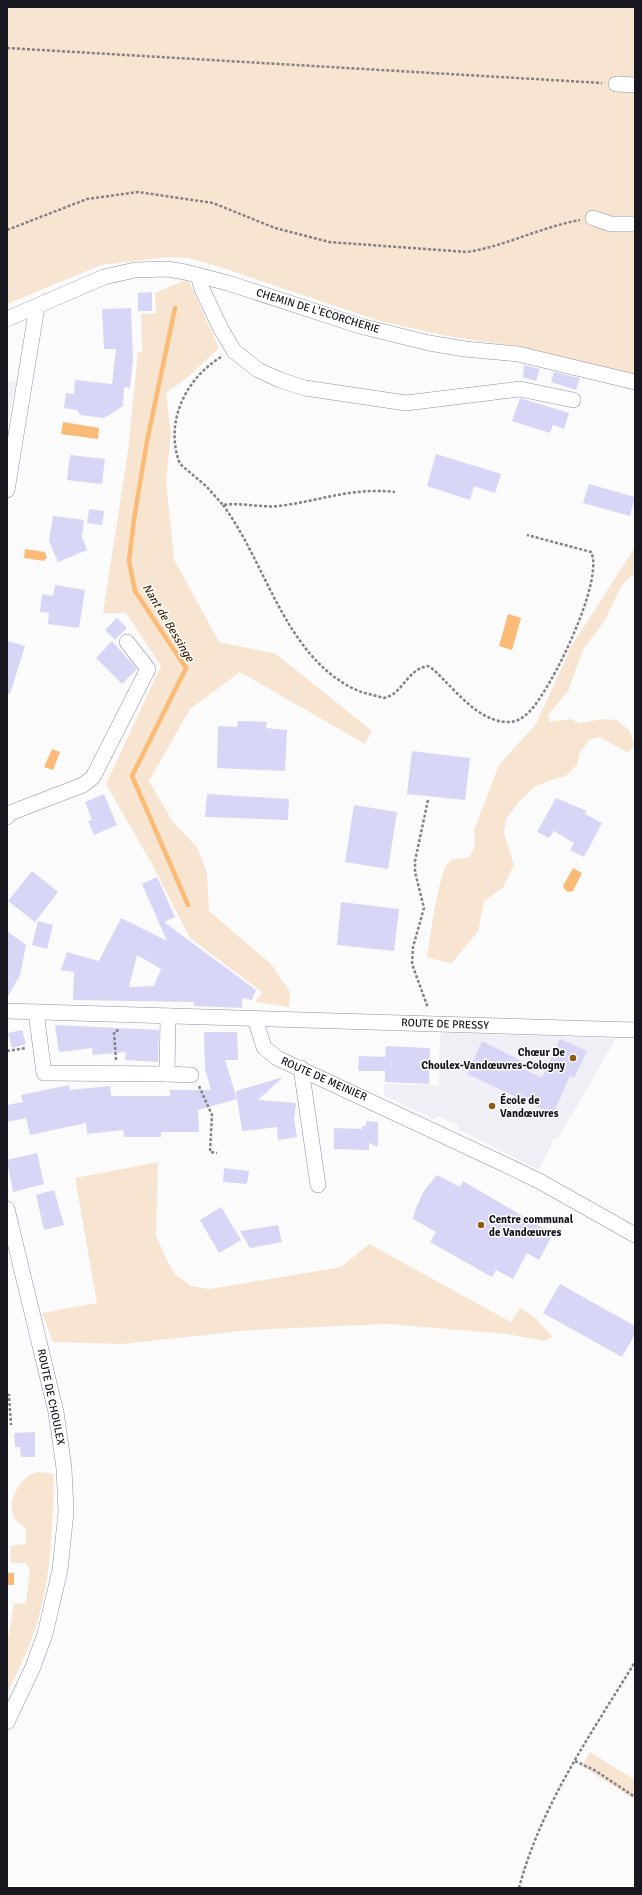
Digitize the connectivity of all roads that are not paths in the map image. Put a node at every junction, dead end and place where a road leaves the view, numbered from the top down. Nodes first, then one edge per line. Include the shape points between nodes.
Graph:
1 (616, 84) road end
2 (635, 85) edge
3 (593, 218) road end
4 (635, 224) edge
5 (198, 275) junction
6 (37, 307) junction
7 (7, 319) edge
8 (635, 382) edge
9 (573, 400) dead end
10 (7, 490) edge
11 (127, 642) dead end
12 (7, 817) edge
13 (7, 1011) edge
14 (36, 1012) junction
15 (168, 1016) junction
16 (255, 1019) junction
17 (635, 1030) edge
18 (301, 1068) junction
19 (167, 1074) junction
20 (191, 1075) road end
21 (318, 1185) dead end
22 (7, 1209) edge
23 (635, 1235) edge
24 (7, 1722) edge

1 - 2 street
3 - 4 street via 611,224
5 - 6 street, CHEMIN DE L'ECORCHERIE via 157,269 117,273
5 - 8 street, CHEMIN DE L'ECORCHERIE via 368,328 465,349 518,354
5 - 9 street via 217,321 234,351 258,370 280,380 305,388 406,403 520,389
6 - 7 street, CHEMIN DE L'ECORCHERIE
6 - 10 street
11 - 12 street via 148,669 93,777 83,785 10,813
13 - 14 street
14 - 15 street
14 - 19 street via 44,1073
15 - 16 street
15 - 19 street
16 - 17 street, ROUTE DE PRESSY
16 - 18 street, ROUTE DE MEINIER via 260,1038 268,1052
18 - 21 street
18 - 23 street, ROUTE DE MEINIER via 506,1164
19 - 20 street
22 - 24 street, ROUTE DE CHOULEX via 56,1412 64,1468 66,1512 60,1570 45,1634 33,1667

